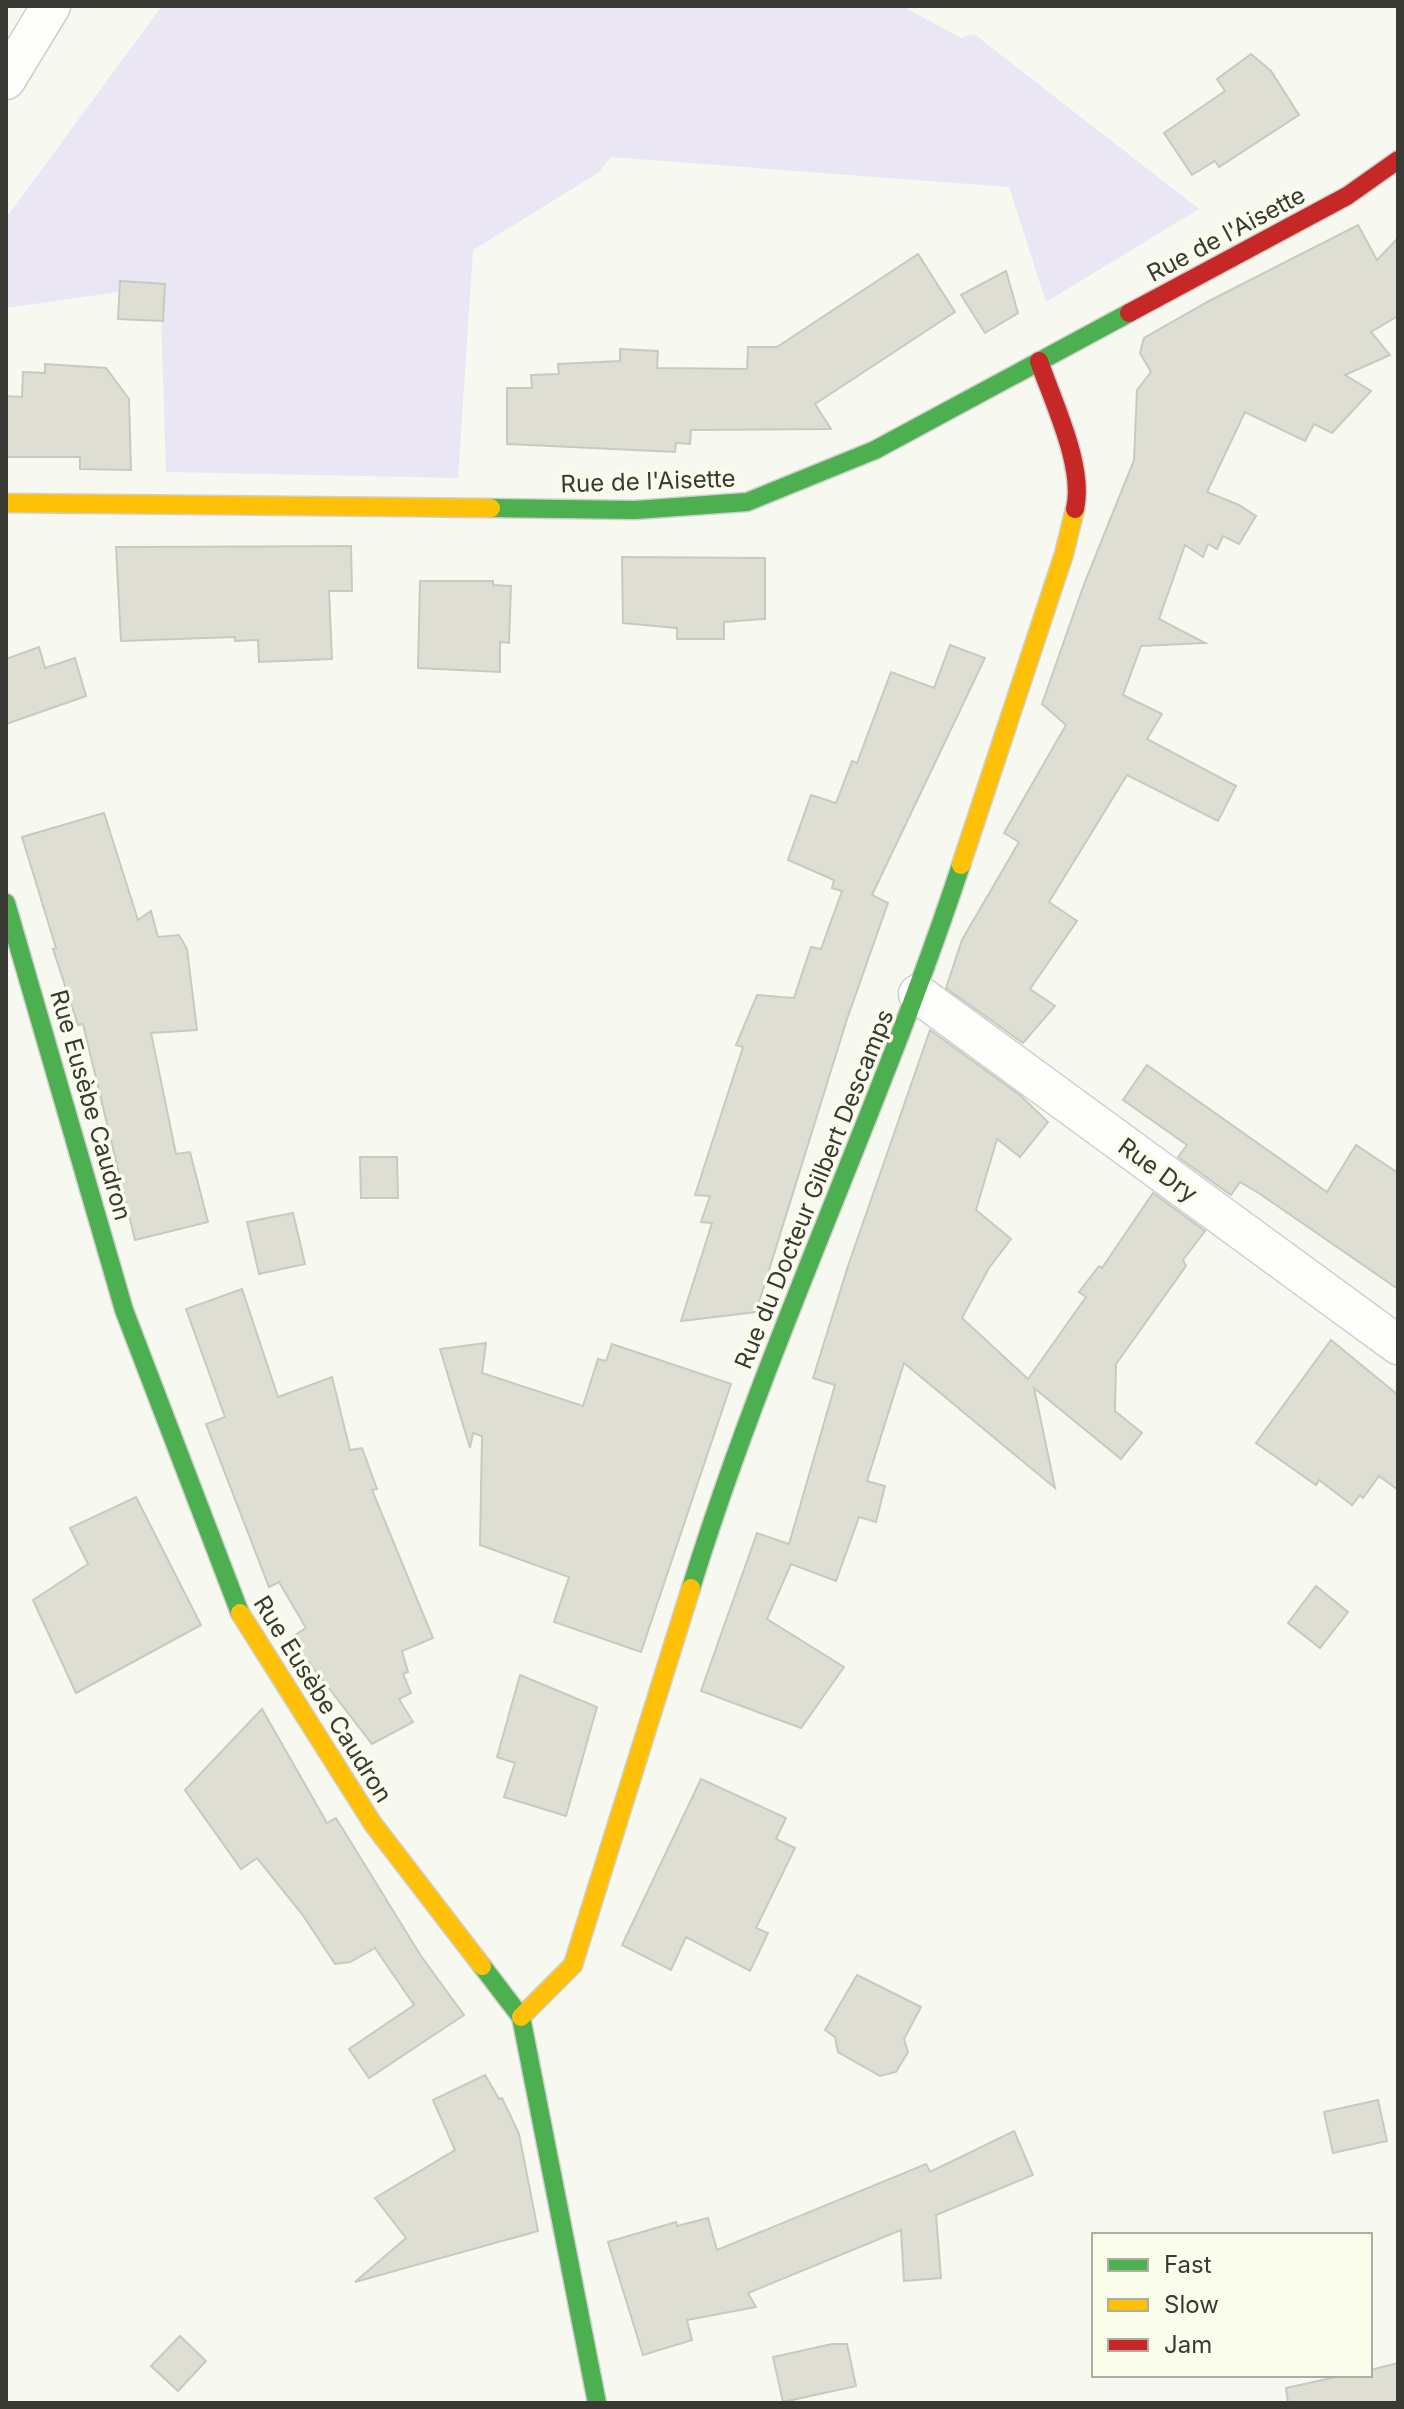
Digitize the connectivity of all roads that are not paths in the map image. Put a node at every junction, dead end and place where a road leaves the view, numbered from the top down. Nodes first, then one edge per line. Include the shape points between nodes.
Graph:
1 (51, 6) edge
2 (6, 80) edge
3 (1398, 160) edge
4 (1039, 361) junction
5 (6, 503) edge
6 (6, 903) edge
7 (918, 994) junction
8 (1398, 1345) edge
9 (521, 2017) junction
10 (597, 2403) edge

1 - 2 street
3 - 4 street, Rue de l'Aisette via 1347,196
4 - 5 street, Rue de l'Aisette via 861,456 776,493 715,507
4 - 7 street, Rue du Docteur Gilbert Descamps via 1079,492 1064,554
6 - 9 street, Rue Eusèbe Caudron via 124,1310 236,1607 373,1824
7 - 8 street, Rue Dry
7 - 9 street, Rue du Docteur Gilbert Descamps via 727,1471 573,1965
9 - 10 street, Rue Eusèbe Caudron

